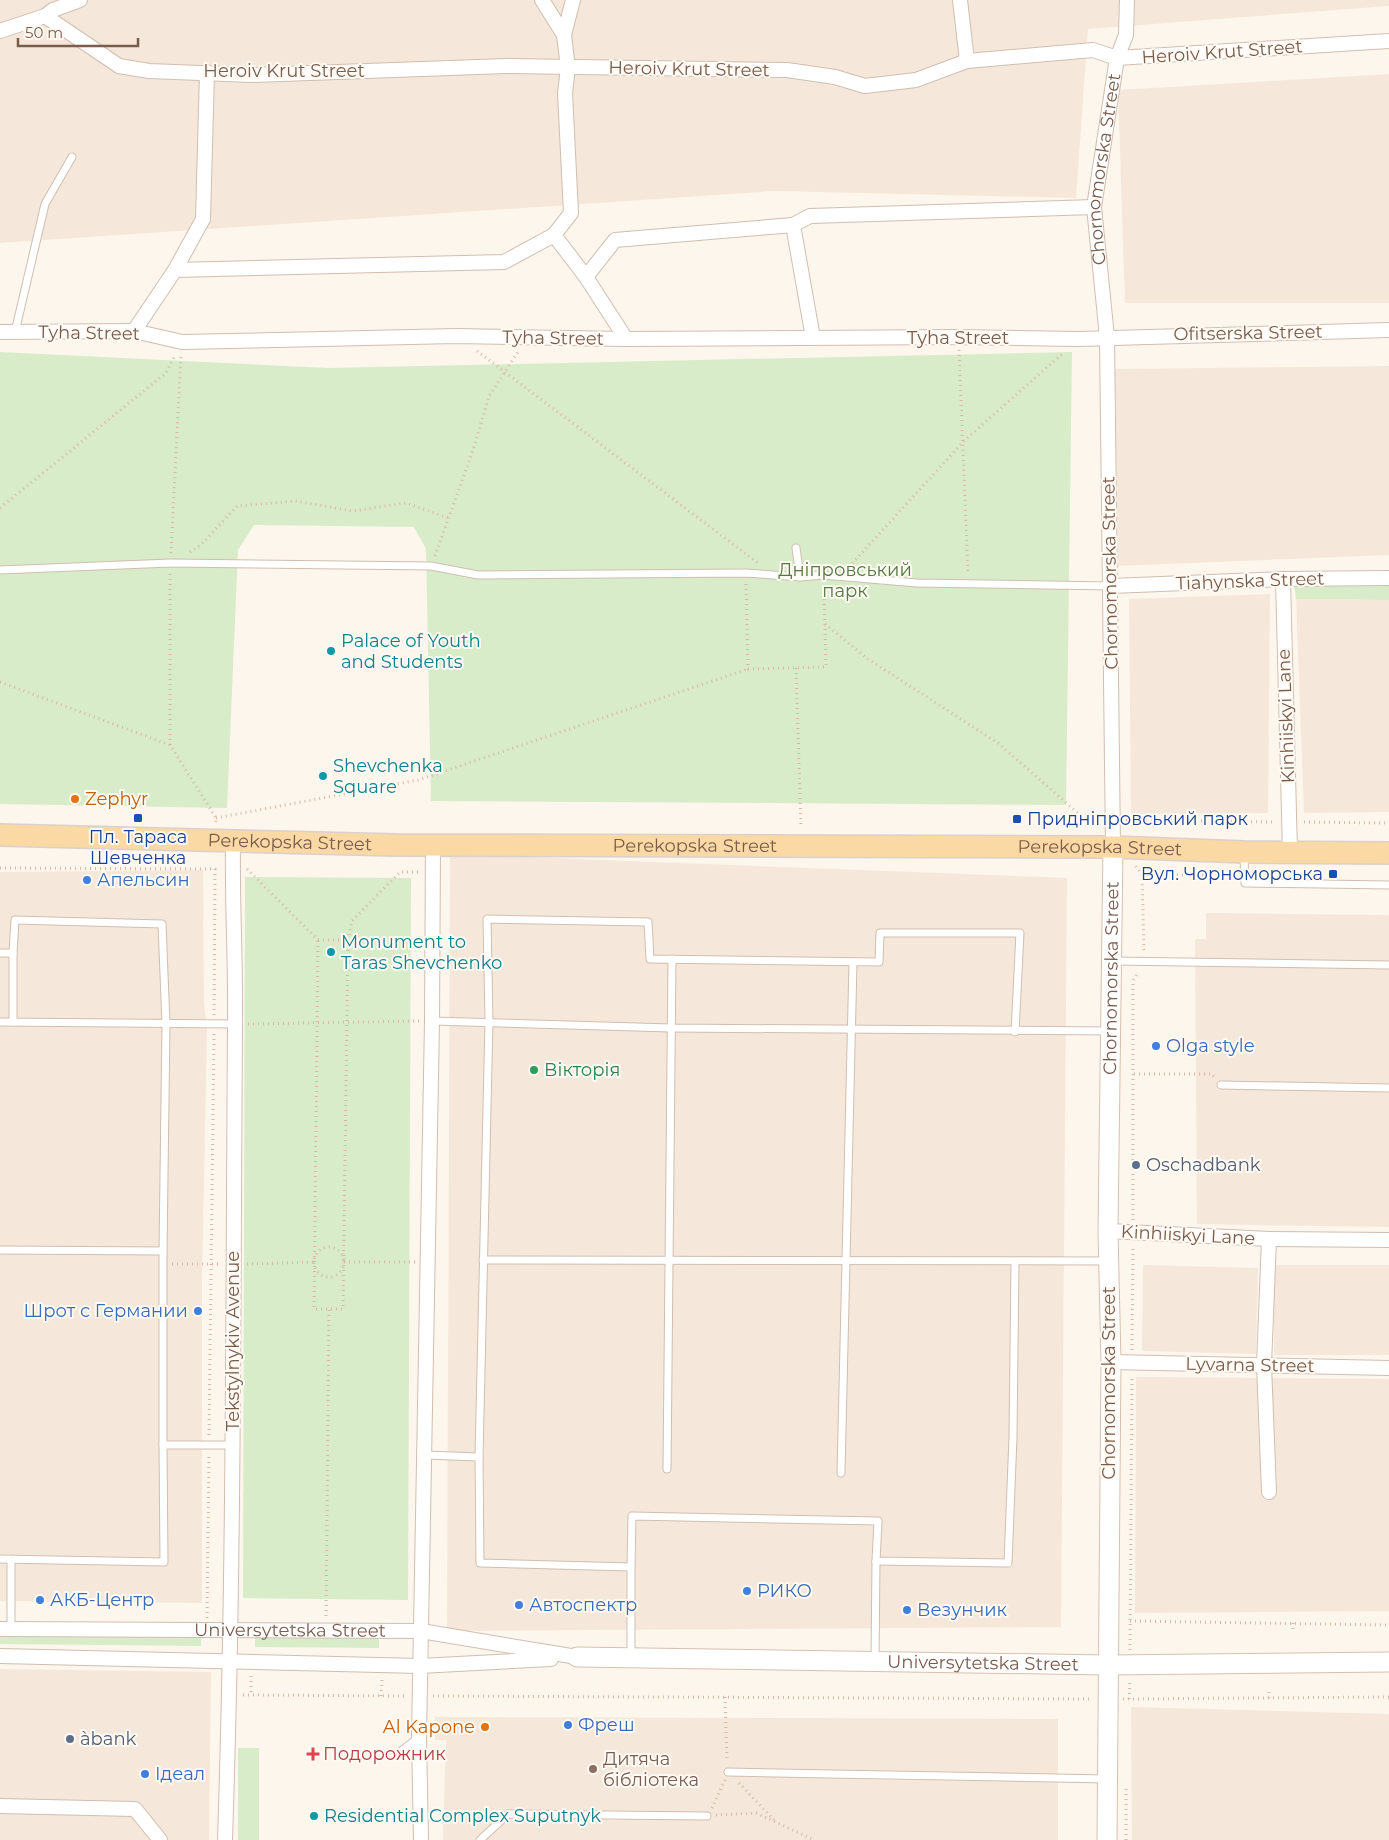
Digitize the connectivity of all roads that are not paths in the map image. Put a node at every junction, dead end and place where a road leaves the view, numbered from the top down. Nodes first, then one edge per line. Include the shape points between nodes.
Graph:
1 (80, 0) edge
2 (542, 0) edge
3 (573, 0) edge
4 (960, 0) edge
5 (1127, 0) edge
6 (45, 16) junction
7 (0, 31) edge
8 (564, 34) junction
9 (1389, 41) edge
10 (1117, 58) junction
11 (967, 61) junction
12 (568, 68) junction
13 (208, 72) junction
14 (72, 157) dead end
15 (1094, 206) junction
16 (792, 225) junction
17 (554, 235) junction
18 (175, 270) junction
19 (586, 276) junction
20 (1389, 330) edge
21 (134, 331) junction
22 (0, 332) edge
23 (15, 332) junction
24 (1106, 337) junction
25 (813, 338) junction
26 (626, 339) junction
27 (796, 548) dead end
28 (0, 570) edge
29 (800, 577) junction
30 (1389, 578) edge
31 (1283, 579) junction
32 (1111, 586) junction
33 (0, 835) edge
34 (233, 842) junction
35 (433, 845) junction
36 (1113, 846) junction
37 (1244, 852) junction
38 (1290, 853) junction
39 (1389, 853) edge
40 (1389, 885) edge
41 (0, 953) edge
42 (13, 953) junction
43 (672, 959) junction
44 (853, 962) junction
45 (1112, 962) junction
46 (1389, 965) edge
47 (432, 1021) junction
48 (489, 1021) junction
49 (0, 1022) edge
50 (13, 1022) junction
51 (166, 1024) junction
52 (236, 1024) junction
53 (671, 1028) junction
54 (851, 1030) junction
55 (1111, 1031) junction
56 (1015, 1032) junction
57 (1221, 1085) road end
58 (1389, 1088) edge
59 (1108, 1231) junction
60 (1269, 1239) junction
61 (1389, 1240) edge
62 (0, 1250) edge
63 (163, 1251) junction
64 (483, 1260) junction
65 (669, 1260) junction
66 (846, 1261) junction
67 (1015, 1262) junction
68 (1108, 1262) junction
69 (1111, 1362) junction
70 (1264, 1365) junction
71 (1389, 1368) edge
72 (163, 1445) junction
73 (233, 1445) junction
74 (425, 1455) junction
75 (480, 1457) junction
76 (667, 1470) dead end
77 (842, 1473) dead end
78 (1269, 1492) dead end
79 (0, 1559) edge
80 (11, 1559) junction
81 (876, 1561) junction
82 (631, 1567) junction
83 (6, 1629) edge
84 (231, 1629) junction
85 (421, 1631) junction
86 (0, 1656) edge
87 (578, 1657) junction
88 (631, 1657) junction
89 (231, 1661) junction
90 (875, 1661) junction
91 (1389, 1662) edge
92 (1108, 1665) junction
93 (420, 1666) junction
94 (419, 1738) junction
95 (401, 1751) dead end
96 (728, 1772) road end
97 (1108, 1779) junction
98 (0, 1806) edge
99 (707, 1816) road end
100 (160, 1840) edge
101 (225, 1840) edge
102 (421, 1840) edge
103 (480, 1840) edge
104 (1107, 1840) edge

1 - 6 street
2 - 8 street
3 - 8 street
4 - 11 street
5 - 10 street, Chornomorska Street via 1126,34
6 - 7 street
6 - 13 street, Heroiv Krut Street via 119,66 149,71
8 - 12 street
9 - 10 street, Heroiv Krut Street
10 - 11 street, Heroiv Krut Street via 1094,50
10 - 15 street, Chornomorska Street
11 - 12 street, Heroiv Krut Street via 916,80 865,86 835,77 787,70
12 - 13 street, Heroiv Krut Street via 506,66 252,74
12 - 17 street via 565,93 571,213
13 - 18 street via 203,219
14 - 23 lane via 45,204
15 - 16 street via 810,216
15 - 24 street, Chornomorska Street
16 - 19 street via 614,240
16 - 25 street
17 - 18 street via 504,262
17 - 19 street
18 - 21 street
19 - 26 street
20 - 24 street, Ofitserska Street
21 - 23 street, Tyha Street
21 - 26 street, Tyha Street via 182,342 456,336
22 - 23 street, Tyha Street
24 - 25 street, Tyha Street
24 - 32 street, Chornomorska Street
25 - 26 street, Tyha Street
27 - 29 lane
28 - 29 lane via 170,563 431,566 478,575 746,573
29 - 32 lane via 823,575 917,583
30 - 31 street, Tiahynska Street
31 - 32 street, Tiahynska Street
31 - 38 street, Kinhiiskyi Lane
32 - 36 street, Chornomorska Street
33 - 34 main road, Perekopska Street
34 - 35 main road, Perekopska Street
34 - 52 street, Tekstylnykiv Avenue
35 - 36 main road, Perekopska Street
35 - 47 street
36 - 37 main road, Perekopska Street
36 - 45 street, Chornomorska Street
37 - 38 main road, Perekopska Street
37 - 40 lane via 1245,883
38 - 39 main road, Perekopska Street
41 - 42 lane
42 - 50 lane
42 - 51 lane via 15,920 162,924
43 - 44 lane
43 - 48 lane via 650,959 648,922 487,919
43 - 53 lane
44 - 54 lane
44 - 56 lane via 879,962 880,933 1020,933
45 - 46 lane
45 - 55 street, Chornomorska Street
47 - 48 lane
47 - 74 street
48 - 53 lane
48 - 64 lane
49 - 50 lane
50 - 51 lane
51 - 52 lane
51 - 63 lane
52 - 73 street, Tekstylnykiv Avenue
53 - 54 lane
53 - 65 lane
54 - 56 lane
54 - 66 lane
55 - 56 lane
55 - 59 street, Chornomorska Street
57 - 58 lane
59 - 60 street, Kinhiiskyi Lane
59 - 68 street, Chornomorska Street
60 - 61 street, Kinhiiskyi Lane
60 - 70 street, Kinhiiskyi Lane
62 - 63 lane
63 - 72 lane
64 - 65 lane
64 - 75 lane
65 - 66 lane
65 - 76 lane
66 - 67 lane
66 - 77 lane
67 - 68 lane
67 - 81 lane via 1008,1563
68 - 69 street, Chornomorska Street
69 - 70 street, Lyvarna Street
69 - 92 street, Chornomorska Street
70 - 71 street, Lyvarna Street
70 - 78 street, Kinhiiskyi Lane
72 - 73 lane
72 - 80 lane via 164,1562
73 - 84 street, Tekstylnykiv Avenue
74 - 75 lane
74 - 85 street
75 - 82 lane via 480,1562
79 - 80 lane
80 - 83 lane
81 - 82 lane via 878,1521 632,1516
81 - 90 lane
82 - 88 lane
83 - 84 street, Universytetska Street
84 - 85 street, Universytetska Street
84 - 89 street, Tekstylnykiv Avenue
85 - 87 street, Universytetska Street
85 - 93 street
86 - 89 street, Universytetska Street
87 - 88 street, Universytetska Street
87 - 93 street, Universytetska Street
88 - 90 street, Universytetska Street
89 - 93 street, Universytetska Street
89 - 101 street, Tekstylnykiv Avenue
90 - 92 street, Universytetska Street
91 - 92 street, Universytetska Street
92 - 97 street, Chornomorska Street
93 - 94 street
94 - 95 lane
94 - 102 street
96 - 97 lane
97 - 104 street, Chornomorska Street
98 - 100 street via 135,1809
99 - 103 lane via 508,1814

